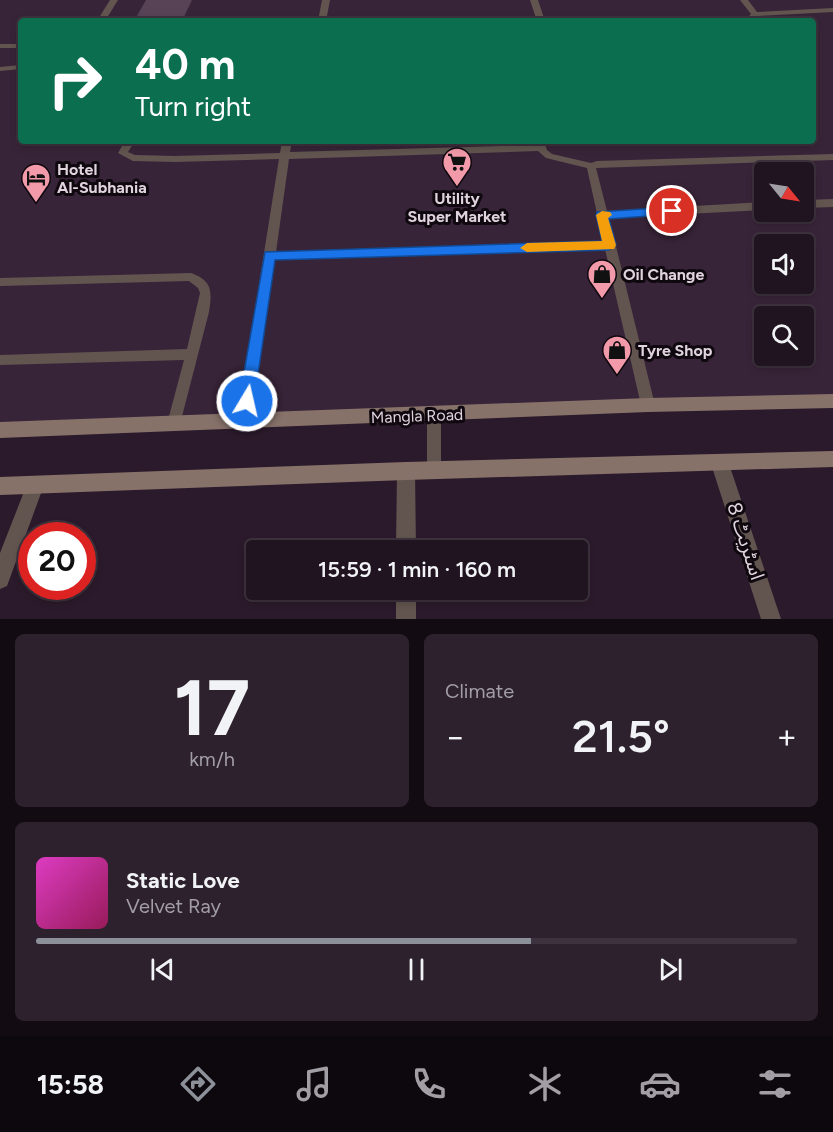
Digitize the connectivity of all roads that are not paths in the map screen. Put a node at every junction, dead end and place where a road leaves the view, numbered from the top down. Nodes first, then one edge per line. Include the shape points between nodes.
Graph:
1 (114, 0) edge
2 (326, 0) edge
3 (534, 0) edge
4 (744, 0) edge
5 (833, 10) edge
6 (755, 14) junction
7 (103, 18) edge
8 (323, 18) edge
9 (540, 18) edge
10 (751, 18) edge
11 (0, 46) edge
12 (18, 46) edge
13 (18, 67) edge
14 (0, 69) edge
15 (128, 144) edge
16 (287, 144) edge
17 (539, 144) edge
18 (285, 157) junction
19 (831, 160) edge
20 (591, 166) junction
21 (833, 202) edge
22 (814, 203) edge
23 (754, 207) edge
24 (602, 215) junction
25 (609, 245) junction
26 (269, 256) junction
27 (0, 282) edge
28 (192, 354) junction
29 (0, 360) edge
30 (833, 401) edge
31 (648, 405) junction
32 (434, 415) junction
33 (243, 422) junction
34 (174, 424) junction
35 (0, 430) edge
36 (833, 459) edge
37 (720, 464) junction
38 (406, 471) junction
39 (434, 471) junction
40 (35, 485) junction
41 (0, 486) edge
42 (406, 540) edge
43 (0, 579) edge
44 (406, 600) edge
45 (406, 619) edge
46 (771, 619) edge

1 - 7 lane
2 - 8 lane
3 - 9 lane
4 - 6 lane
5 - 6 lane
6 - 10 lane
11 - 12 lane
13 - 14 lane
15 - 18 lane via 123,153 133,158
16 - 18 lane
17 - 18 lane
17 - 20 lane via 549,156
18 - 26 lane
19 - 20 lane
20 - 24 lane
21 - 22 lane
23 - 24 lane
24 - 25 lane
25 - 26 lane
25 - 31 lane
26 - 33 lane
27 - 28 lane via 192,277 203,285 206,293
28 - 29 lane
28 - 34 lane
30 - 31 main road, Mangla Road
31 - 32 main road, Mangla Road
32 - 33 main road, Mangla Road
32 - 39 lane
33 - 34 main road, Mangla Road
34 - 35 main road, Mangla Road
36 - 37 main road
37 - 39 main road
37 - 46 street, اسٹریٹ 8
38 - 39 main road
38 - 40 main road
38 - 42 street
40 - 41 main road
40 - 43 street
44 - 45 street

